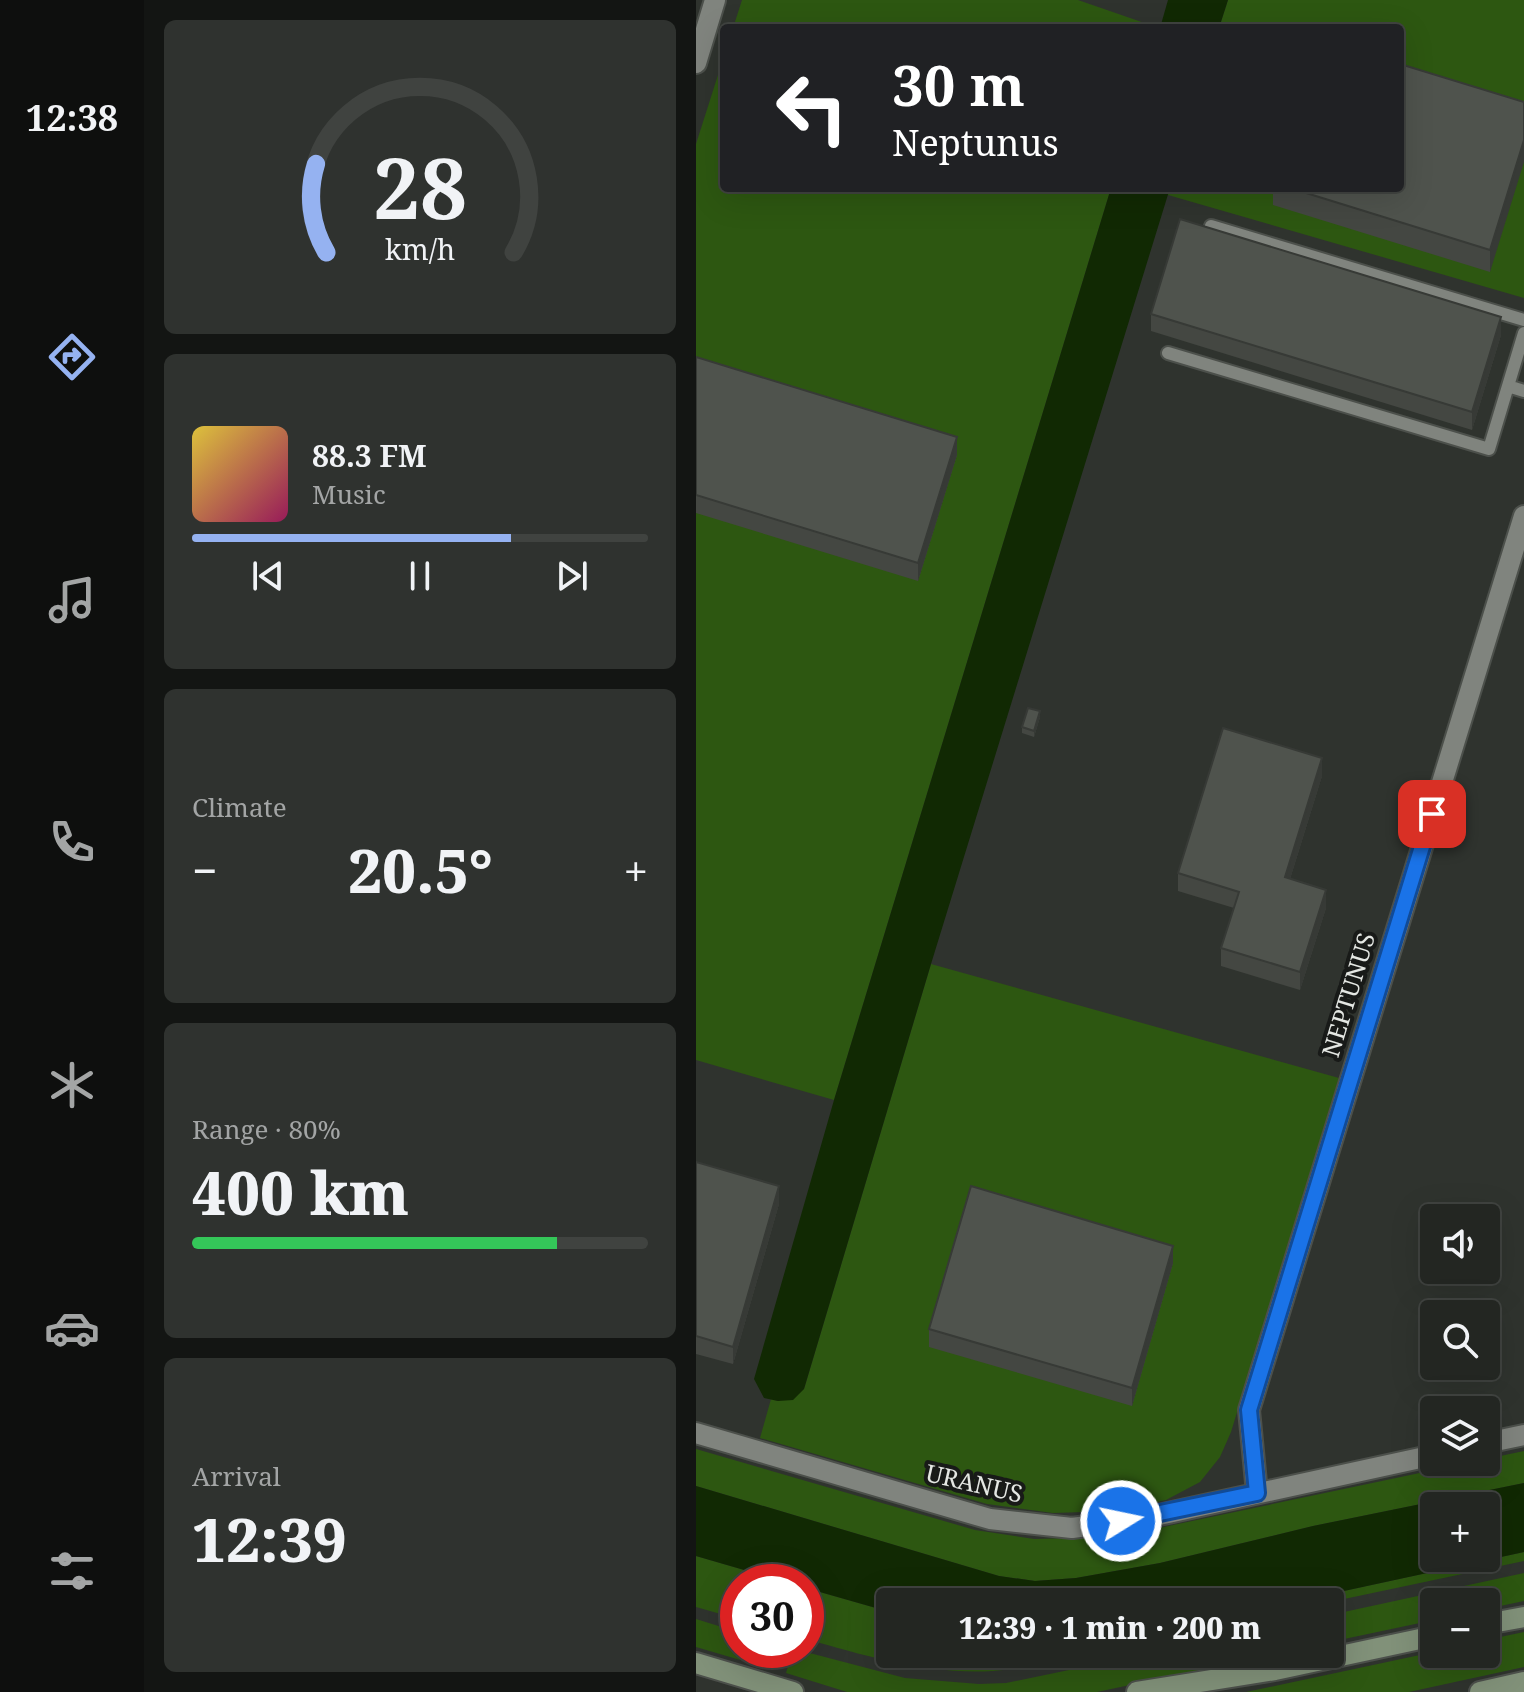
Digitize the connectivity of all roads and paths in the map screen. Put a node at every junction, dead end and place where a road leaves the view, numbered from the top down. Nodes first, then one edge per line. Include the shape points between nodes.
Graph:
1 (715, 0) edge
2 (696, 63) edge
3 (1211, 226) edge
4 (1524, 320) edge
5 (1524, 333) edge
6 (1168, 353) dead end
7 (1508, 386) junction
8 (1524, 391) edge
9 (1524, 516) edge
10 (696, 1433) edge
11 (1524, 1435) edge
12 (1500, 1440) edge
13 (1420, 1458) edge
14 (1257, 1493) junction
15 (1524, 1617) edge
16 (1500, 1621) edge
17 (1420, 1639) edge
18 (696, 1663) edge
19 (1524, 1682) edge
20 (793, 1692) edge
21 (1137, 1692) edge
22 (1480, 1692) edge

1 - 2 street
3 - 4 lane
5 - 7 lane
6 - 7 lane via 1489,449
7 - 8 lane
9 - 14 street, NEPTUNUS via 1249,1410
10 - 14 street, URANUS via 990,1519 1072,1528
11 - 12 street
13 - 14 street, URANUS
15 - 16 main road
17 - 21 main road
18 - 20 main road
19 - 22 main road

